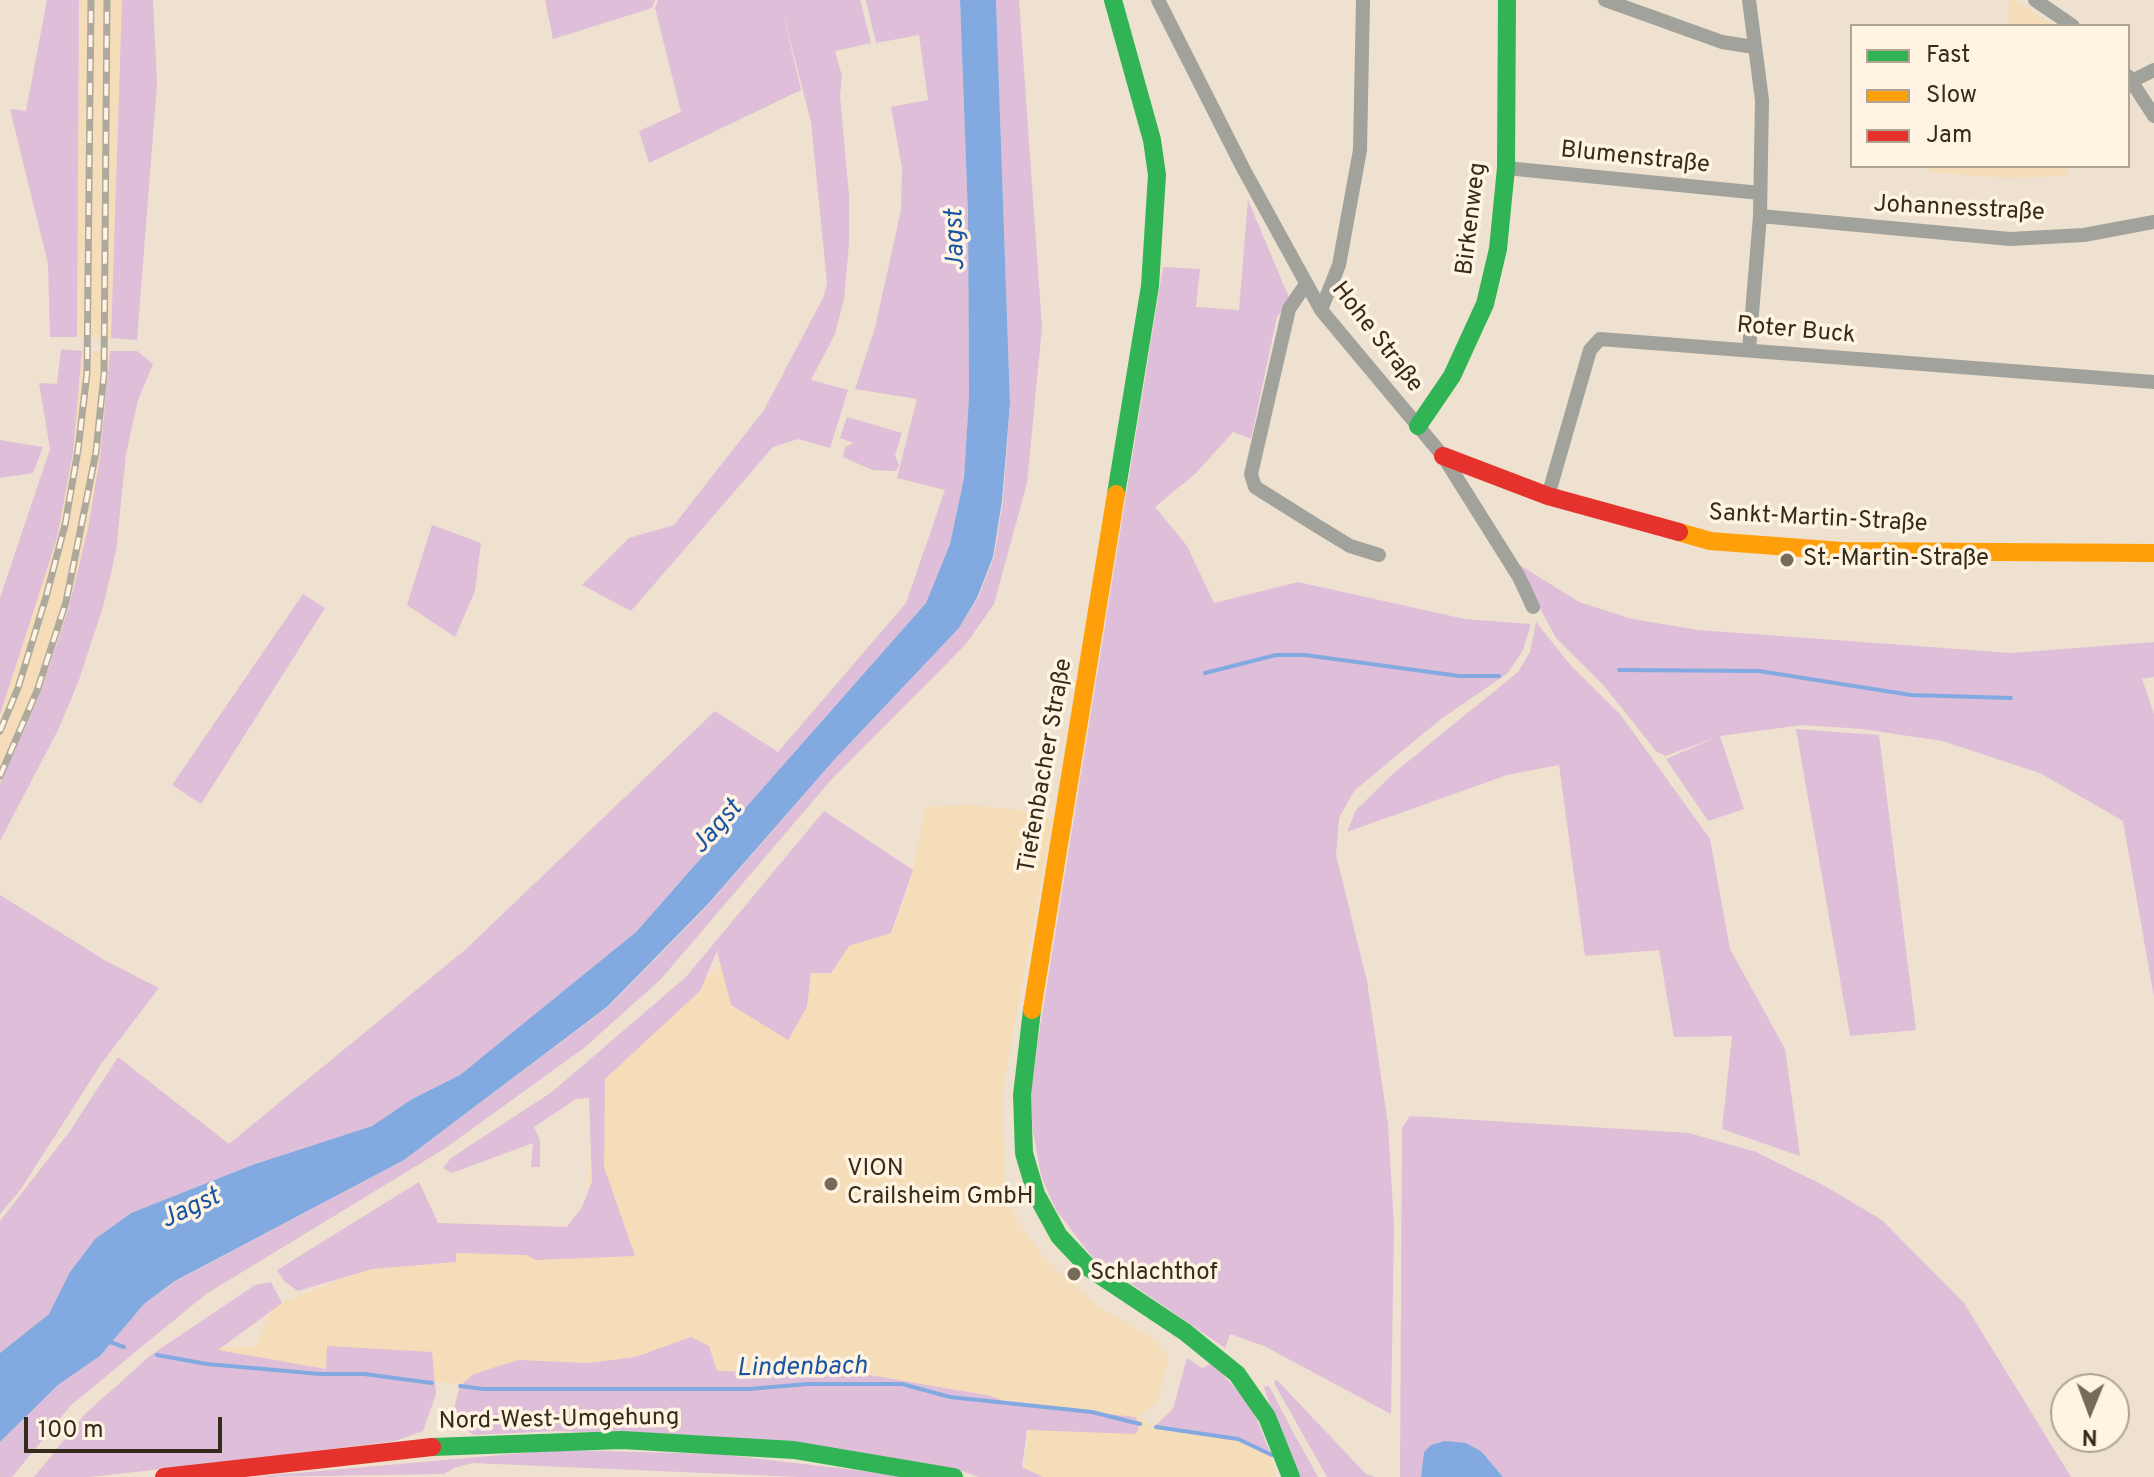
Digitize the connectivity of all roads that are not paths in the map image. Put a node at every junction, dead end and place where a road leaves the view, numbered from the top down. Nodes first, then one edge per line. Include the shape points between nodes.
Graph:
1 (1113, 0) edge
2 (1158, 0) edge
3 (1363, 0) edge
4 (1507, 0) edge
5 (1605, 0) edge
6 (1749, 0) edge
7 (2035, 0) edge
8 (2070, 24) edge
9 (1754, 47) junction
10 (2154, 70) edge
11 (2130, 78) edge
12 (2154, 116) edge
13 (1506, 168) junction
14 (1760, 193) junction
15 (1760, 216) junction
16 (2154, 222) edge
17 (1306, 284) junction
18 (1321, 310) junction
19 (1749, 350) junction
20 (2154, 382) edge
21 (1418, 426) junction
22 (1443, 456) junction
23 (1548, 496) junction
24 (2154, 553) edge
25 (1379, 555) dead end
26 (1533, 607) dead end
27 (1278, 1441) junction
28 (164, 1477) edge
29 (954, 1477) edge
30 (1284, 1477) edge
31 (1291, 1477) edge

1 - 27 main road, Tiefenbacher Straße via 1152,140 1156,228 1146,317 1025,1054 1024,1153 1047,1217 1073,1252 1223,1361 1256,1398
2 - 17 street, Hohe Straße
3 - 18 street via 1360,150 1339,265
4 - 13 main road, Birkenweg
5 - 9 street via 1722,42
6 - 9 street
7 - 8 street
9 - 14 street via 1762,100
10 - 11 street
11 - 12 street
13 - 14 street, Blumenstraße
13 - 21 main road, Birkenweg via 1498,249 1485,304 1452,376
14 - 15 street
15 - 16 street, Johannesstraße via 2010,239 2084,235
15 - 19 street
17 - 18 street, Hohe Straße
17 - 25 street via 1289,309 1251,474 1255,487 1302,517 1350,546
18 - 21 street, Hohe Straße
19 - 20 street, Roter Buck
19 - 23 street, Roter Buck via 1600,339 1590,350
21 - 22 street, Hohe Straße
22 - 23 main road, Sankt-Martin-Straße
22 - 26 street, Hohe Straße
23 - 24 main road, Sankt-Martin-Straße via 1705,540 1764,546
27 - 30 main road, Tiefenbacher Straße
27 - 31 main road, Tiefenbacher Straße
28 - 29 main road, Nord-West-Umgehung via 440,1446 622,1440 794,1450

